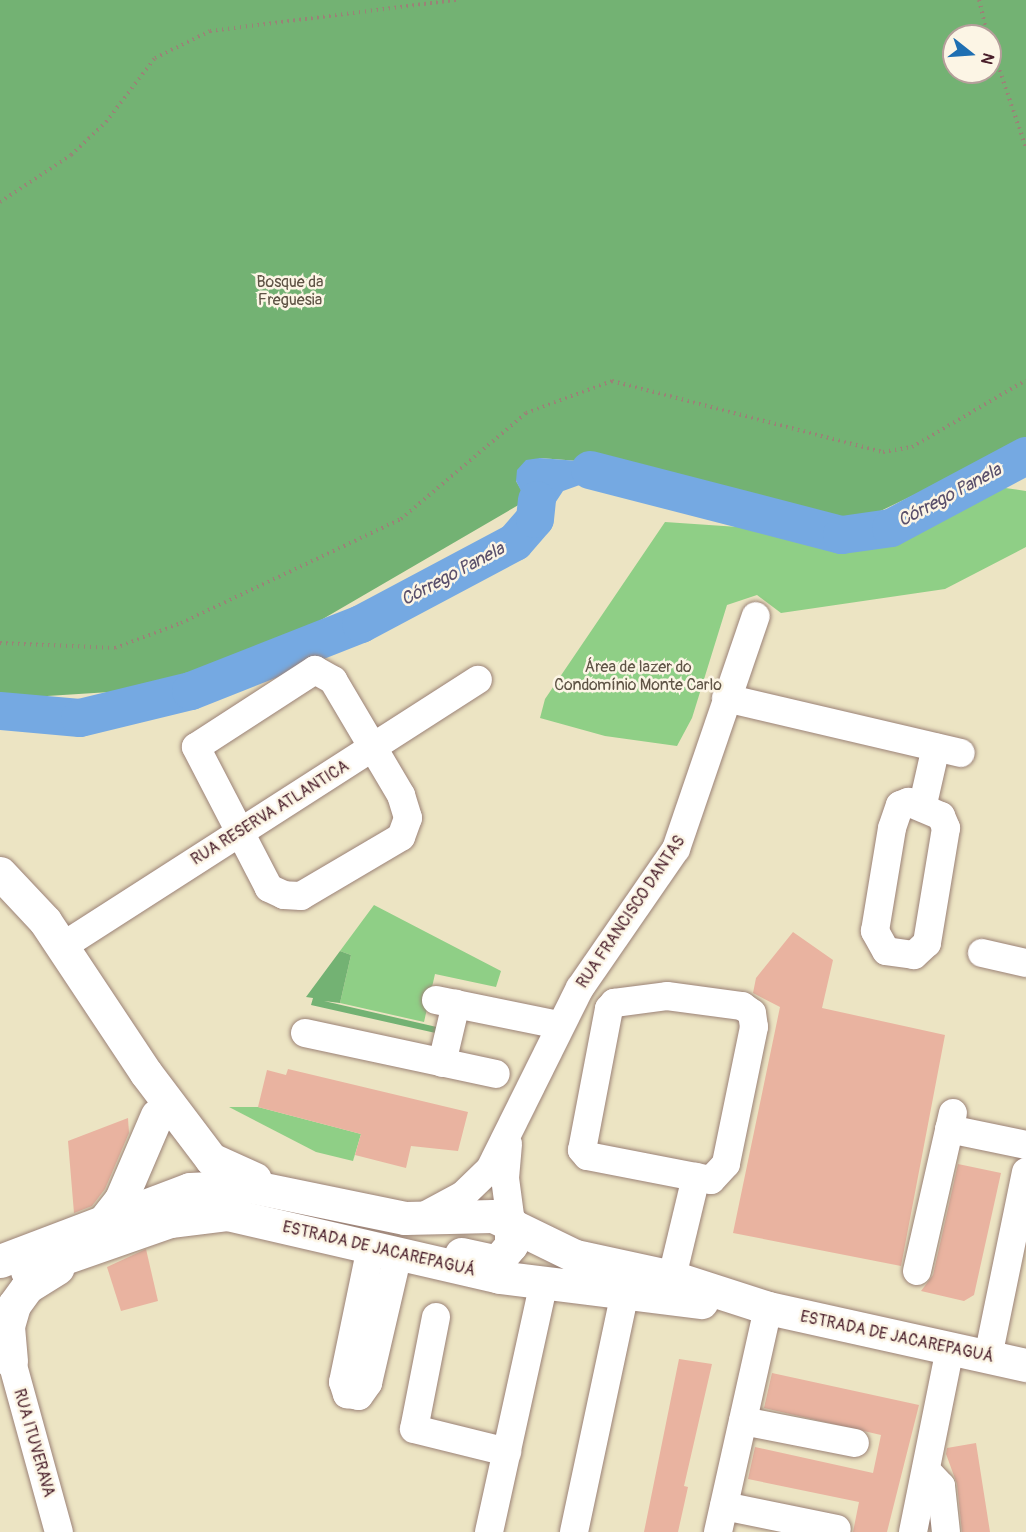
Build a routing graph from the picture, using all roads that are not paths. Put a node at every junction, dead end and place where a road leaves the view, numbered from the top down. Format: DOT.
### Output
graph roads {
  1 [pos="756,616"];
  2 [pos="478,680"];
  3 [pos="726,698"];
  4 [pos="374,748"];
  5 [pos="923,804"];
  6 [pos="238,832"];
  7 [pos="0,873"];
  8 [pos="63,946"];
  9 [pos="982,953"];
  10 [pos="1026,963"];
  11 [pos="559,1025"];
  12 [pos="305,1033"];
  13 [pos="442,1063"];
  14 [pos="146,1073"];
  15 [pos="496,1074"];
  16 [pos="157,1115"];
  17 [pos="510,1133"];
  18 [pos="1026,1145"];
  19 [pos="1026,1172"];
  20 [pos="688,1176"];
  21 [pos="200,1186"];
  22 [pos="278,1191"];
  23 [pos="243,1216"];
  24 [pos="418,1219"];
  25 [pos="104,1221"];
  26 [pos="511,1223"];
  27 [pos="385,1250"];
  28 [pos="86,1255"];
  29 [pos="4,1266"];
  30 [pos="917,1271"];
  31 [pos="665,1275"];
  32 [pos="544,1282"];
  33 [pos="626,1293"];
  34 [pos="768,1308"];
  35 [pos="435,1317"];
  36 [pos="0,1319"];
  37 [pos="950,1349"];
  38 [pos="6,1355"];
  39 [pos="988,1357"];
  40 [pos="1026,1365"];
  41 [pos="743,1420"];
  42 [pos="855,1443"];
  43 [pos="507,1452"];
  44 [pos="926,1470"];
  45 [pos="721,1519"];
  46 [pos="837,1529"];
  47 [pos="59,1532"];
  48 [pos="489,1532"];
  49 [pos="574,1532"];
  50 [pos="913,1532"];
  51 [pos="946,1532"];
  1 -- 3 [label="street, RUA FRANCISCO DANTAS"];
  2 -- 4 [label="street, RUA RESERVA ATLANTICA"];
  3 -- 5 [label="street"];
  3 -- 11 [label="street, RUA FRANCISCO DANTAS"];
  4 -- 6 [label="street, RUA RESERVA ATLANTICA"];
  4 -- 6 [label="street"];
  4 -- 6 [label="street"];
  5 -- 5 [label="street"];
  6 -- 8 [label="street, RUA RESERVA ATLANTICA"];
  7 -- 8 [label="main road"];
  8 -- 14 [label="main road"];
  9 -- 10 [label="street"];
  11 -- 13 [label="street"];
  11 -- 17 [label="street, RUA FRANCISCO DANTAS"];
  12 -- 13 [label="street"];
  13 -- 15 [label="street"];
  14 -- 16 [label="main road"];
  14 -- 22 [label="main road"];
  16 -- 21 [label="main road"];
  16 -- 25 [label="main road"];
  17 -- 24 [label="street, RUA FRANCISCO DANTAS"];
  17 -- 26 [label="street, RUA FRANCISCO DANTAS"];
  18 -- 30 [label="street"];
  19 -- 39 [label="street"];
  20 -- 20 [label="street"];
  20 -- 31 [label="street"];
  21 -- 22 [label="main road, ESTRADA DE JACAREPAGUÁ"];
  21 -- 23 [label="main road"];
  21 -- 25 [label="main road, ESTRADA DE JACAREPAGUÁ"];
  22 -- 24 [label="main road, ESTRADA DE JACAREPAGUÁ"];
  23 -- 27 [label="main road, ESTRADA DE JACAREPAGUÁ"];
  23 -- 28 [label="main road, ESTRADA DE JACAREPAGUÁ"];
  24 -- 26 [label="main road, ESTRADA DE JACAREPAGUÁ"];
  25 -- 29 [label="main road, ESTRADA DE JACAREPAGUÁ"];
  26 -- 27 [label="main road"];
  26 -- 31 [label="main road, ESTRADA DE JACAREPAGUÁ"];
  27 -- 32 [label="main road, ESTRADA DE JACAREPAGUÁ"];
  28 -- 29 [label="main road, ESTRADA DE JACAREPAGUÁ"];
  28 -- 38 [label="main road"];
  31 -- 34 [label="main road, ESTRADA DE JACAREPAGUÁ"];
  32 -- 33 [label="main road, ESTRADA DE JACAREPAGUÁ"];
  32 -- 43 [label="street"];
  33 -- 34 [label="main road, ESTRADA DE JACAREPAGUÁ"];
  33 -- 49 [label="street"];
  34 -- 37 [label="main road, ESTRADA DE JACAREPAGUÁ"];
  34 -- 41 [label="street"];
  35 -- 43 [label="street"];
  36 -- 38 [label="street, RUA ITUVERAVA"];
  37 -- 39 [label="main road, ESTRADA DE JACAREPAGUÁ"];
  37 -- 44 [label="street"];
  38 -- 47 [label="street, RUA ITUVERAVA"];
  39 -- 40 [label="main road, ESTRADA DE JACAREPAGUÁ"];
  41 -- 42 [label="street"];
  41 -- 45 [label="street"];
  43 -- 48 [label="street"];
  44 -- 50 [label="street"];
  44 -- 51 [label="street"];
  45 -- 46 [label="street"];
}
